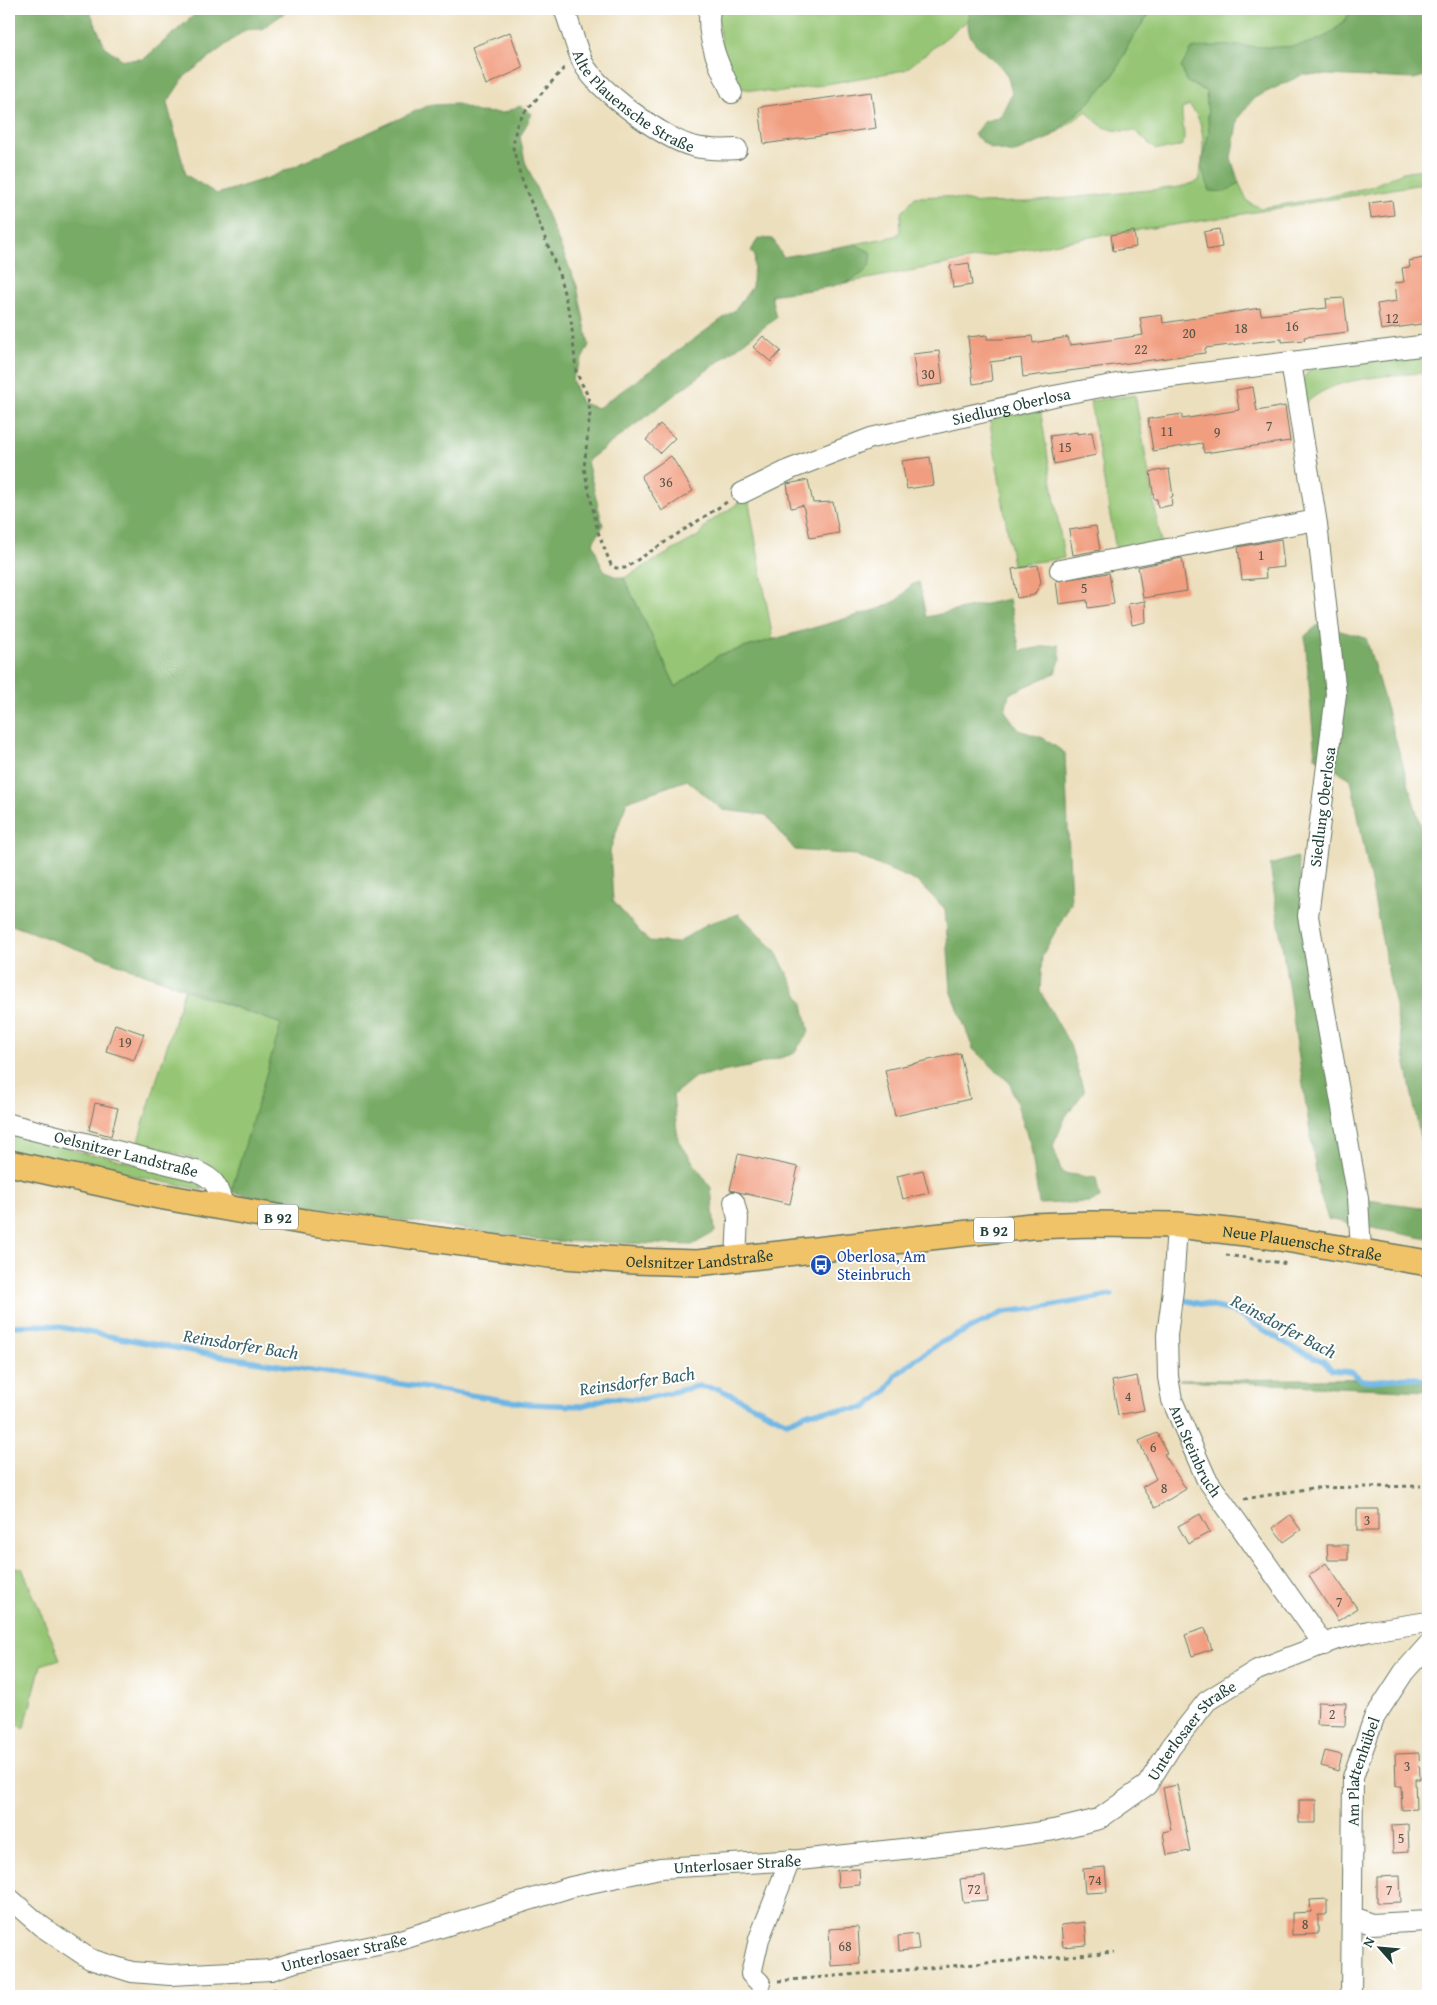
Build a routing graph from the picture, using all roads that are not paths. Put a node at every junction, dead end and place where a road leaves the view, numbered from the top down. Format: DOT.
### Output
graph roads {
  1 [pos="564,9"];
  2 [pos="710,9"];
  3 [pos="732,93"];
  4 [pos="737,149"];
  5 [pos="1428,345"];
  6 [pos="1291,362"];
  7 [pos="742,493"];
  8 [pos="1316,520"];
  9 [pos="1060,570"];
  10 [pos="9,1124"];
  11 [pos="9,1163"];
  12 [pos="734,1202"];
  13 [pos="224,1207"];
  14 [pos="1177,1225"];
  15 [pos="1362,1251"];
  16 [pos="736,1259"];
  17 [pos="1428,1263"];
  18 [pos="1428,1622"];
  19 [pos="1428,1644"];
  20 [pos="1324,1645"];
  21 [pos="790,1860"];
  22 [pos="9,1898"];
  23 [pos="1352,1917"];
  24 [pos="1428,1921"];
  25 [pos="760,1983"];
  26 [pos="1352,1996"];
  1 -- 4 [label="street, Alte Plauensche Straße"];
  2 -- 3 [label="street"];
  5 -- 6 [label="street, Siedlung Oberlosa"];
  6 -- 7 [label="street, Siedlung Oberlosa"];
  6 -- 8 [label="street, Siedlung Oberlosa"];
  8 -- 9 [label="street"];
  8 -- 15 [label="street, Siedlung Oberlosa"];
  10 -- 13 [label="street, Oelsnitzer Landstraße"];
  11 -- 13 [label="main road, Oelsnitzer Landstraße / B 92"];
  12 -- 16 [label="street"];
  13 -- 16 [label="main road, Oelsnitzer Landstraße / B 92"];
  14 -- 15 [label="main road, Neue Plauensche Straße / B 92"];
  14 -- 16 [label="main road, Oelsnitzer Landstraße / B 92"];
  14 -- 20 [label="street, Am Steinbruch"];
  15 -- 17 [label="main road, Neue Plauensche Straße / B 92"];
  18 -- 20 [label="street, Unterlosaer Straße"];
  19 -- 23 [label="street, Am Plattenhübel"];
  20 -- 21 [label="street, Unterlosaer Straße"];
  21 -- 22 [label="street, Unterlosaer Straße"];
  21 -- 25 [label="street"];
  23 -- 24 [label="street"];
  23 -- 26 [label="street, Am Plattenhübel"];
}
